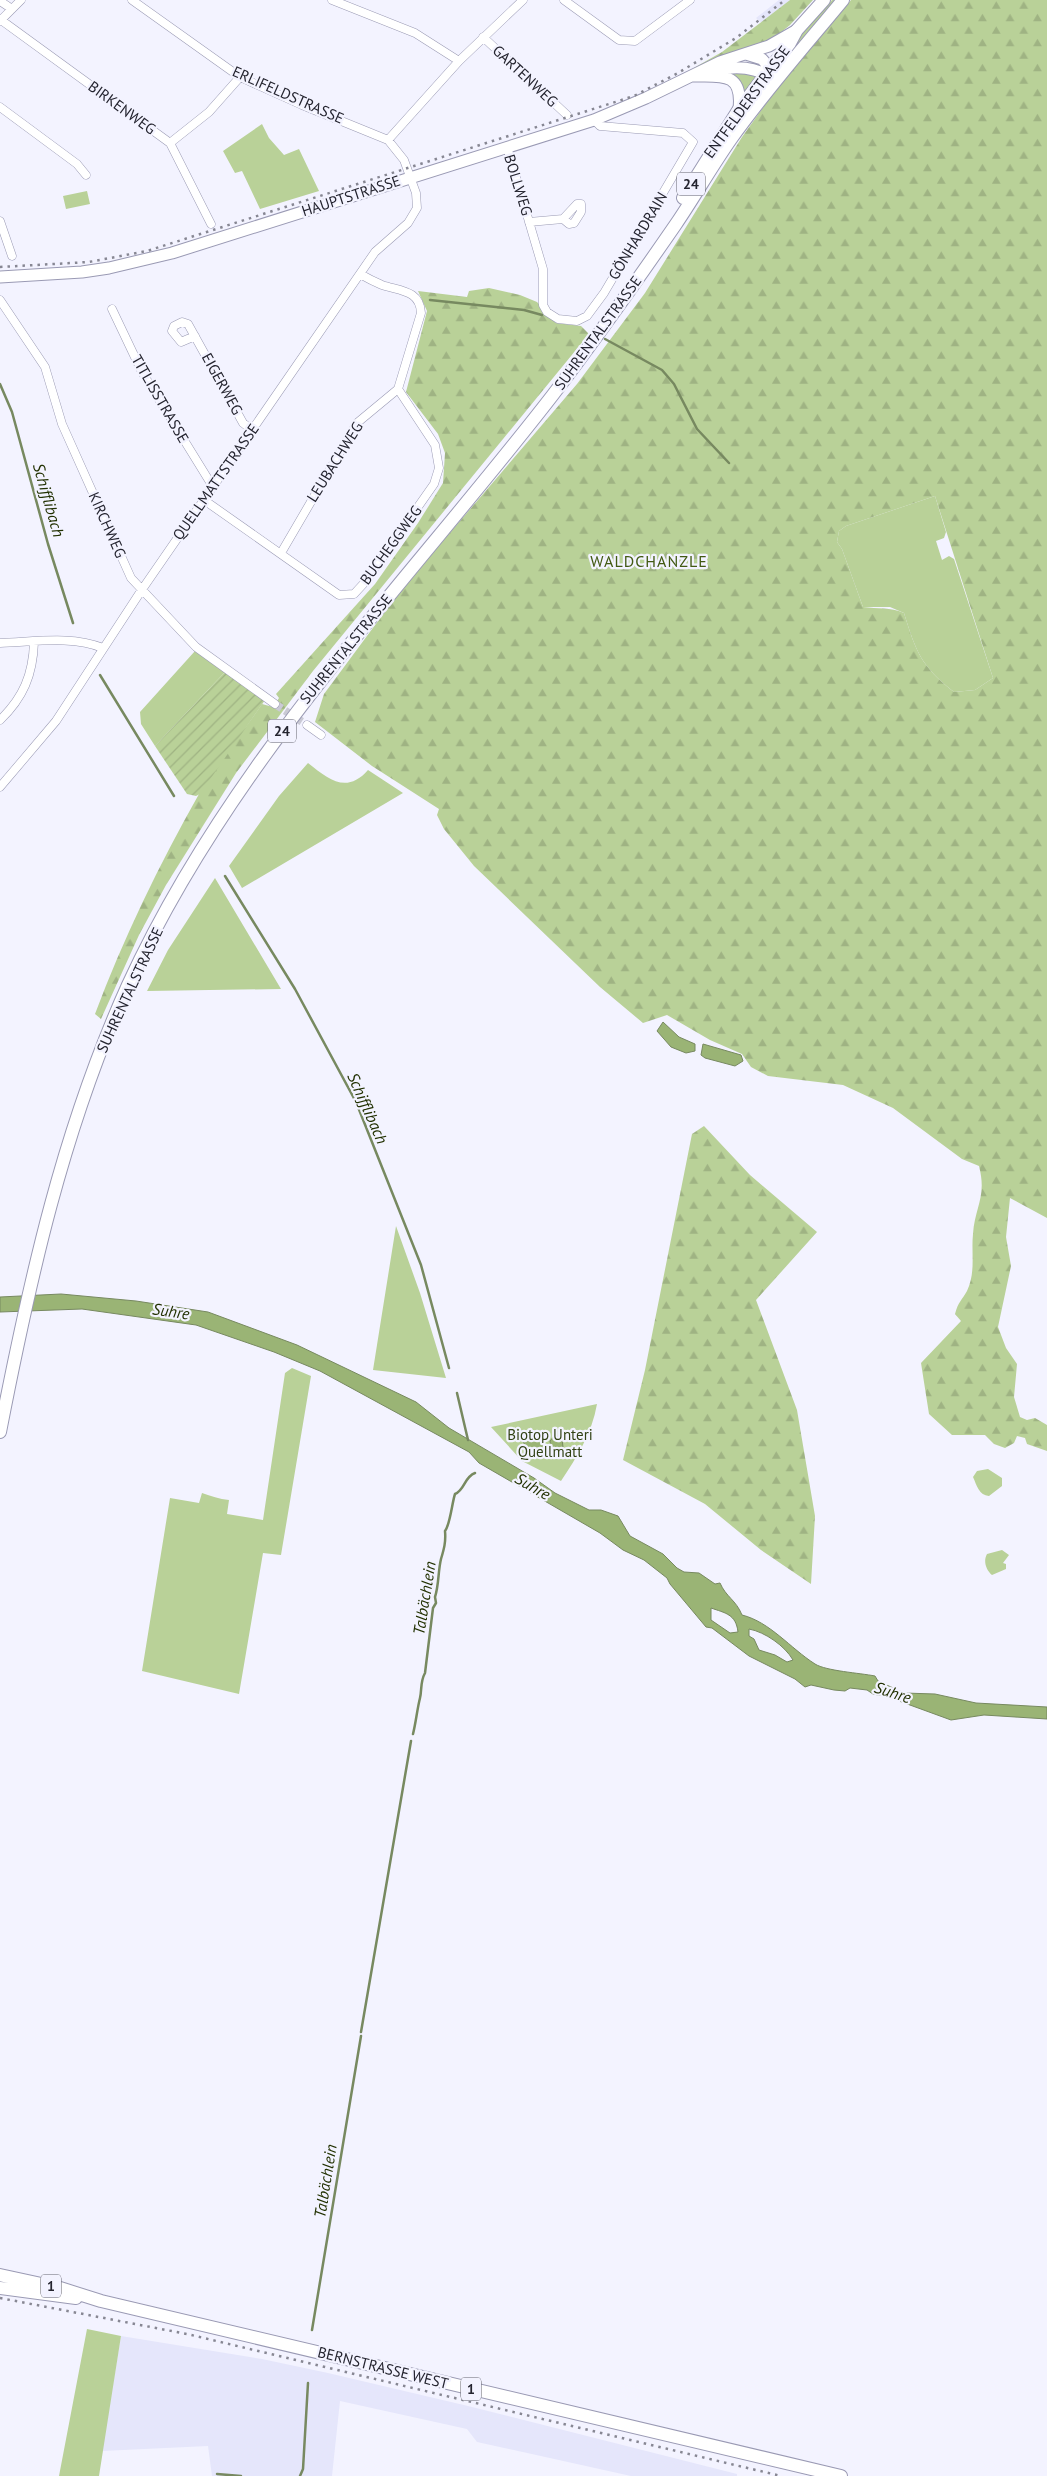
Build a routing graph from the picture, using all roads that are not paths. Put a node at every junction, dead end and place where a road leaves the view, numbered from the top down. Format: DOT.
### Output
graph roads {
  1 [pos="21,0"];
  2 [pos="132,0"];
  3 [pos="332,0"];
  4 [pos="524,0"];
  5 [pos="564,0"];
  6 [pos="690,0"];
  7 [pos="824,0"];
  8 [pos="842,0"];
  9 [pos="0,1"];
  10 [pos="12,9"];
  11 [pos="0,21"];
  12 [pos="797,30"];
  13 [pos="483,37"];
  14 [pos="746,54"];
  15 [pos="459,61"];
  16 [pos="771,73"];
  17 [pos="692,76"];
  18 [pos="240,77"];
  19 [pos="0,107"];
  20 [pos="739,109"];
  21 [pos="567,115"];
  22 [pos="594,120"];
  23 [pos="388,140"];
  24 [pos="170,143"];
  25 [pos="507,147"];
  26 [pos="86,175"];
  27 [pos="410,177"];
  28 [pos="563,219"];
  29 [pos="0,221"];
  30 [pos="529,222"];
  31 [pos="211,224"];
  32 [pos="12,256"];
  33 [pos="649,262"];
  34 [pos="360,274"];
  35 [pos="0,277"];
  36 [pos="0,300"];
  37 [pos="112,309"];
  38 [pos="558,319"];
  39 [pos="194,336"];
  40 [pos="398,390"];
  41 [pos="252,430"];
  42 [pos="213,487"];
  43 [pos="204,500"];
  44 [pos="281,553"];
  45 [pos="141,591"];
  46 [pos="34,642"];
  47 [pos="0,643"];
  48 [pos="103,648"];
  49 [pos="275,704"];
  50 [pos="0,720"];
  51 [pos="307,724"];
  52 [pos="321,735"];
  53 [pos="0,787"];
  54 [pos="0,1432"];
  55 [pos="0,2274"];
  56 [pos="0,2288"];
  57 [pos="101,2301"];
  58 [pos="841,2476"];
  1 -- 10 [label="street"];
  2 -- 18 [label="street, ERLIFELDSTRASSE"];
  3 -- 15 [label="street"];
  4 -- 13 [label="street"];
  5 -- 6 [label="street"];
  7 -- 12 [label="main road, ENTFELDERSTRASSE / 24"];
  8 -- 16 [label="main road, ENTFELDERSTRASSE / 24"];
  9 -- 10 [label="street"];
  10 -- 11 [label="street"];
  11 -- 24 [label="street, BIRKENWEG"];
  12 -- 14 [label="main road"];
  12 -- 16 [label="main road, ENTFELDERSTRASSE / 24"];
  13 -- 15 [label="street"];
  13 -- 21 [label="street, GARTENWEG"];
  14 -- 16 [label="main road"];
  14 -- 17 [label="main road"];
  15 -- 23 [label="street"];
  16 -- 17 [label="main road"];
  16 -- 20 [label="main road, ENTFELDERSTRASSE / 24"];
  16 -- 33 [label="main road, SUHRENTALSTRASSE / 24"];
  17 -- 20 [label="main road"];
  17 -- 22 [label="main road, HAUPTSTRASSE"];
  18 -- 23 [label="street, ERLIFELDSTRASSE"];
  18 -- 24 [label="street"];
  19 -- 26 [label="street"];
  20 -- 33 [label="main road, ENTFELDERSTRASSE / 24"];
  22 -- 25 [label="main road, HAUPTSTRASSE"];
  22 -- 38 [label="street, GÖNHARDRAIN"];
  23 -- 27 [label="street, ERLIFELDSTRASSE"];
  24 -- 31 [label="street, BIRKENWEG"];
  25 -- 27 [label="main road, HAUPTSTRASSE"];
  25 -- 30 [label="street, BOLLWEG"];
  27 -- 34 [label="street, QUELLMATTSTRASSE"];
  27 -- 35 [label="main road, HAUPTSTRASSE"];
  28 -- 30 [label="street, BOLLWEG"];
  29 -- 32 [label="street"];
  30 -- 38 [label="street, BOLLWEG"];
  33 -- 54 [label="main road, SUHRENTALSTRASSE / 24"];
  34 -- 40 [label="street"];
  34 -- 41 [label="street, QUELLMATTSTRASSE"];
  36 -- 45 [label="street, KIRCHWEG"];
  37 -- 42 [label="street, TITLISSTRASSE"];
  39 -- 41 [label="street, EIGERWEG"];
  40 -- 44 [label="street, LEUBACHWEG"];
  40 -- 44 [label="street, BUCHEGGWEG"];
  41 -- 42 [label="street, QUELLMATTSTRASSE"];
  42 -- 43 [label="street, QUELLMATTSTRASSE"];
  43 -- 44 [label="street, BUCHEGGWEG"];
  43 -- 45 [label="street, QUELLMATTSTRASSE"];
  45 -- 48 [label="street, QUELLMATTSTRASSE"];
  45 -- 49 [label="street, KIRCHWEG"];
  46 -- 47 [label="street"];
  46 -- 48 [label="street"];
  46 -- 50 [label="street"];
  48 -- 53 [label="street, QUELLMATTSTRASSE"];
  51 -- 52 [label="street"];
  55 -- 57 [label="main road, BERNSTRASSE WEST / 1"];
  56 -- 57 [label="main road, BERNSTRASSE WEST / 1"];
  57 -- 58 [label="main road, BERNSTRASSE WEST / 1"];
}
